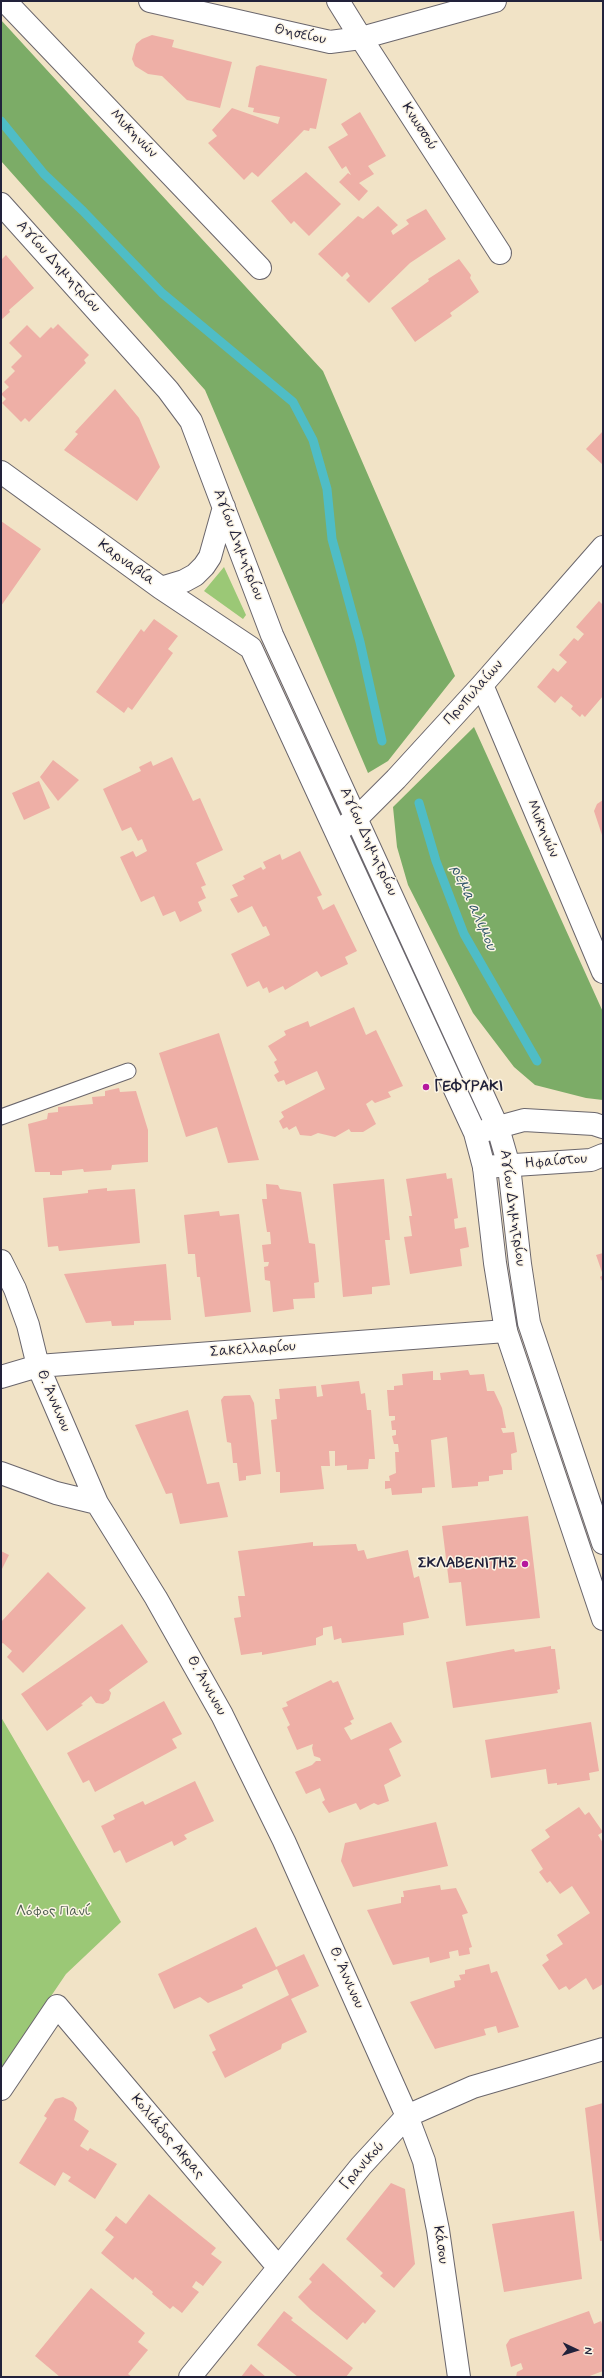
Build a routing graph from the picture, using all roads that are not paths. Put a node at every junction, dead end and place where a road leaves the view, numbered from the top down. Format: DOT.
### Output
graph roads {
  1 [pos="5,1"];
  2 [pos="150,1"];
  3 [pos="338,1"];
  4 [pos="495,1"];
  5 [pos="361,38"];
  6 [pos="1,204"];
  7 [pos="500,253"];
  8 [pos="260,268"];
  9 [pos="1,472"];
  10 [pos="224,507"];
  11 [pos="603,547"];
  12 [pos="161,588"];
  13 [pos="482,686"];
  14 [pos="357,818"];
  15 [pos="337,831"];
  16 [pos="603,972"];
  17 [pos="128,1071"];
  18 [pos="1,1117"];
  19 [pos="603,1127"];
  20 [pos="498,1128"];
  21 [pos="475,1133"];
  22 [pos="603,1155"];
  23 [pos="509,1166"];
  24 [pos="484,1167"];
  25 [pos="1,1261"];
  26 [pos="506,1331"];
  27 [pos="38,1366"];
  28 [pos="1,1378"];
  29 [pos="1,1473"];
  30 [pos="96,1503"];
  31 [pos="603,1543"];
  32 [pos="603,1619"];
  33 [pos="603,2049"];
  34 [pos="1,2089"];
  35 [pos="407,2116"];
  36 [pos="278,2266"];
  37 [pos="190,2377"];
  38 [pos="459,2377"];
  1 -- 8 [label="street, Μυκηνών"];
  2 -- 5 [label="street, Θησείου"];
  3 -- 5 [label="street, Κνωσσού"];
  4 -- 5 [label="street, Θησείου"];
  5 -- 7 [label="street, Κνωσσού"];
  6 -- 10 [label="street, Αγίου Δημητρίου"];
  9 -- 12 [label="street, Καρναβία"];
  10 -- 12 [label="street, Καρναβία"];
  10 -- 14 [label="street, Αγίου Δημητρίου"];
  11 -- 13 [label="street, Προπυλαίων"];
  12 -- 15 [label="street, Αγίου Δημητρίου"];
  13 -- 14 [label="street, Προπυλαίων"];
  13 -- 16 [label="street, Μυκηνών"];
  14 -- 15 [label="street, Προπυλαίων"];
  14 -- 20 [label="street, Αγίου Δημητρίου"];
  15 -- 21 [label="street, Αγίου Δημητρίου"];
  17 -- 18 [label="lane"];
  19 -- 20 [label="street"];
  20 -- 21 [label="street"];
  20 -- 23 [label="street, Αγίου Δημητρίου"];
  21 -- 24 [label="street, Αγίου Δημητρίου"];
  22 -- 23 [label="street, Ηφαίστου"];
  23 -- 24 [label="street, Ηφαίστου"];
  23 -- 31 [label="street, Αγίου Δημητρίου"];
  24 -- 26 [label="street, Αγίου Δημητρίου"];
  25 -- 27 [label="street, Θ. Άννινου"];
  26 -- 27 [label="street, Σακελλαρίου"];
  26 -- 32 [label="street, Αγίου Δημητρίου"];
  27 -- 28 [label="street, Σακελλαρίου"];
  27 -- 30 [label="street, Θ. Άννινου"];
  29 -- 30 [label="street"];
  30 -- 35 [label="street, Θ. Άννινου"];
  33 -- 35 [label="street, Γρανικού"];
  34 -- 36 [label="street, Κολιάδος Ακρας"];
  35 -- 36 [label="street, Γρανικού"];
  35 -- 38 [label="street, Κάσου"];
  36 -- 37 [label="street, Γρανικού"];
}
